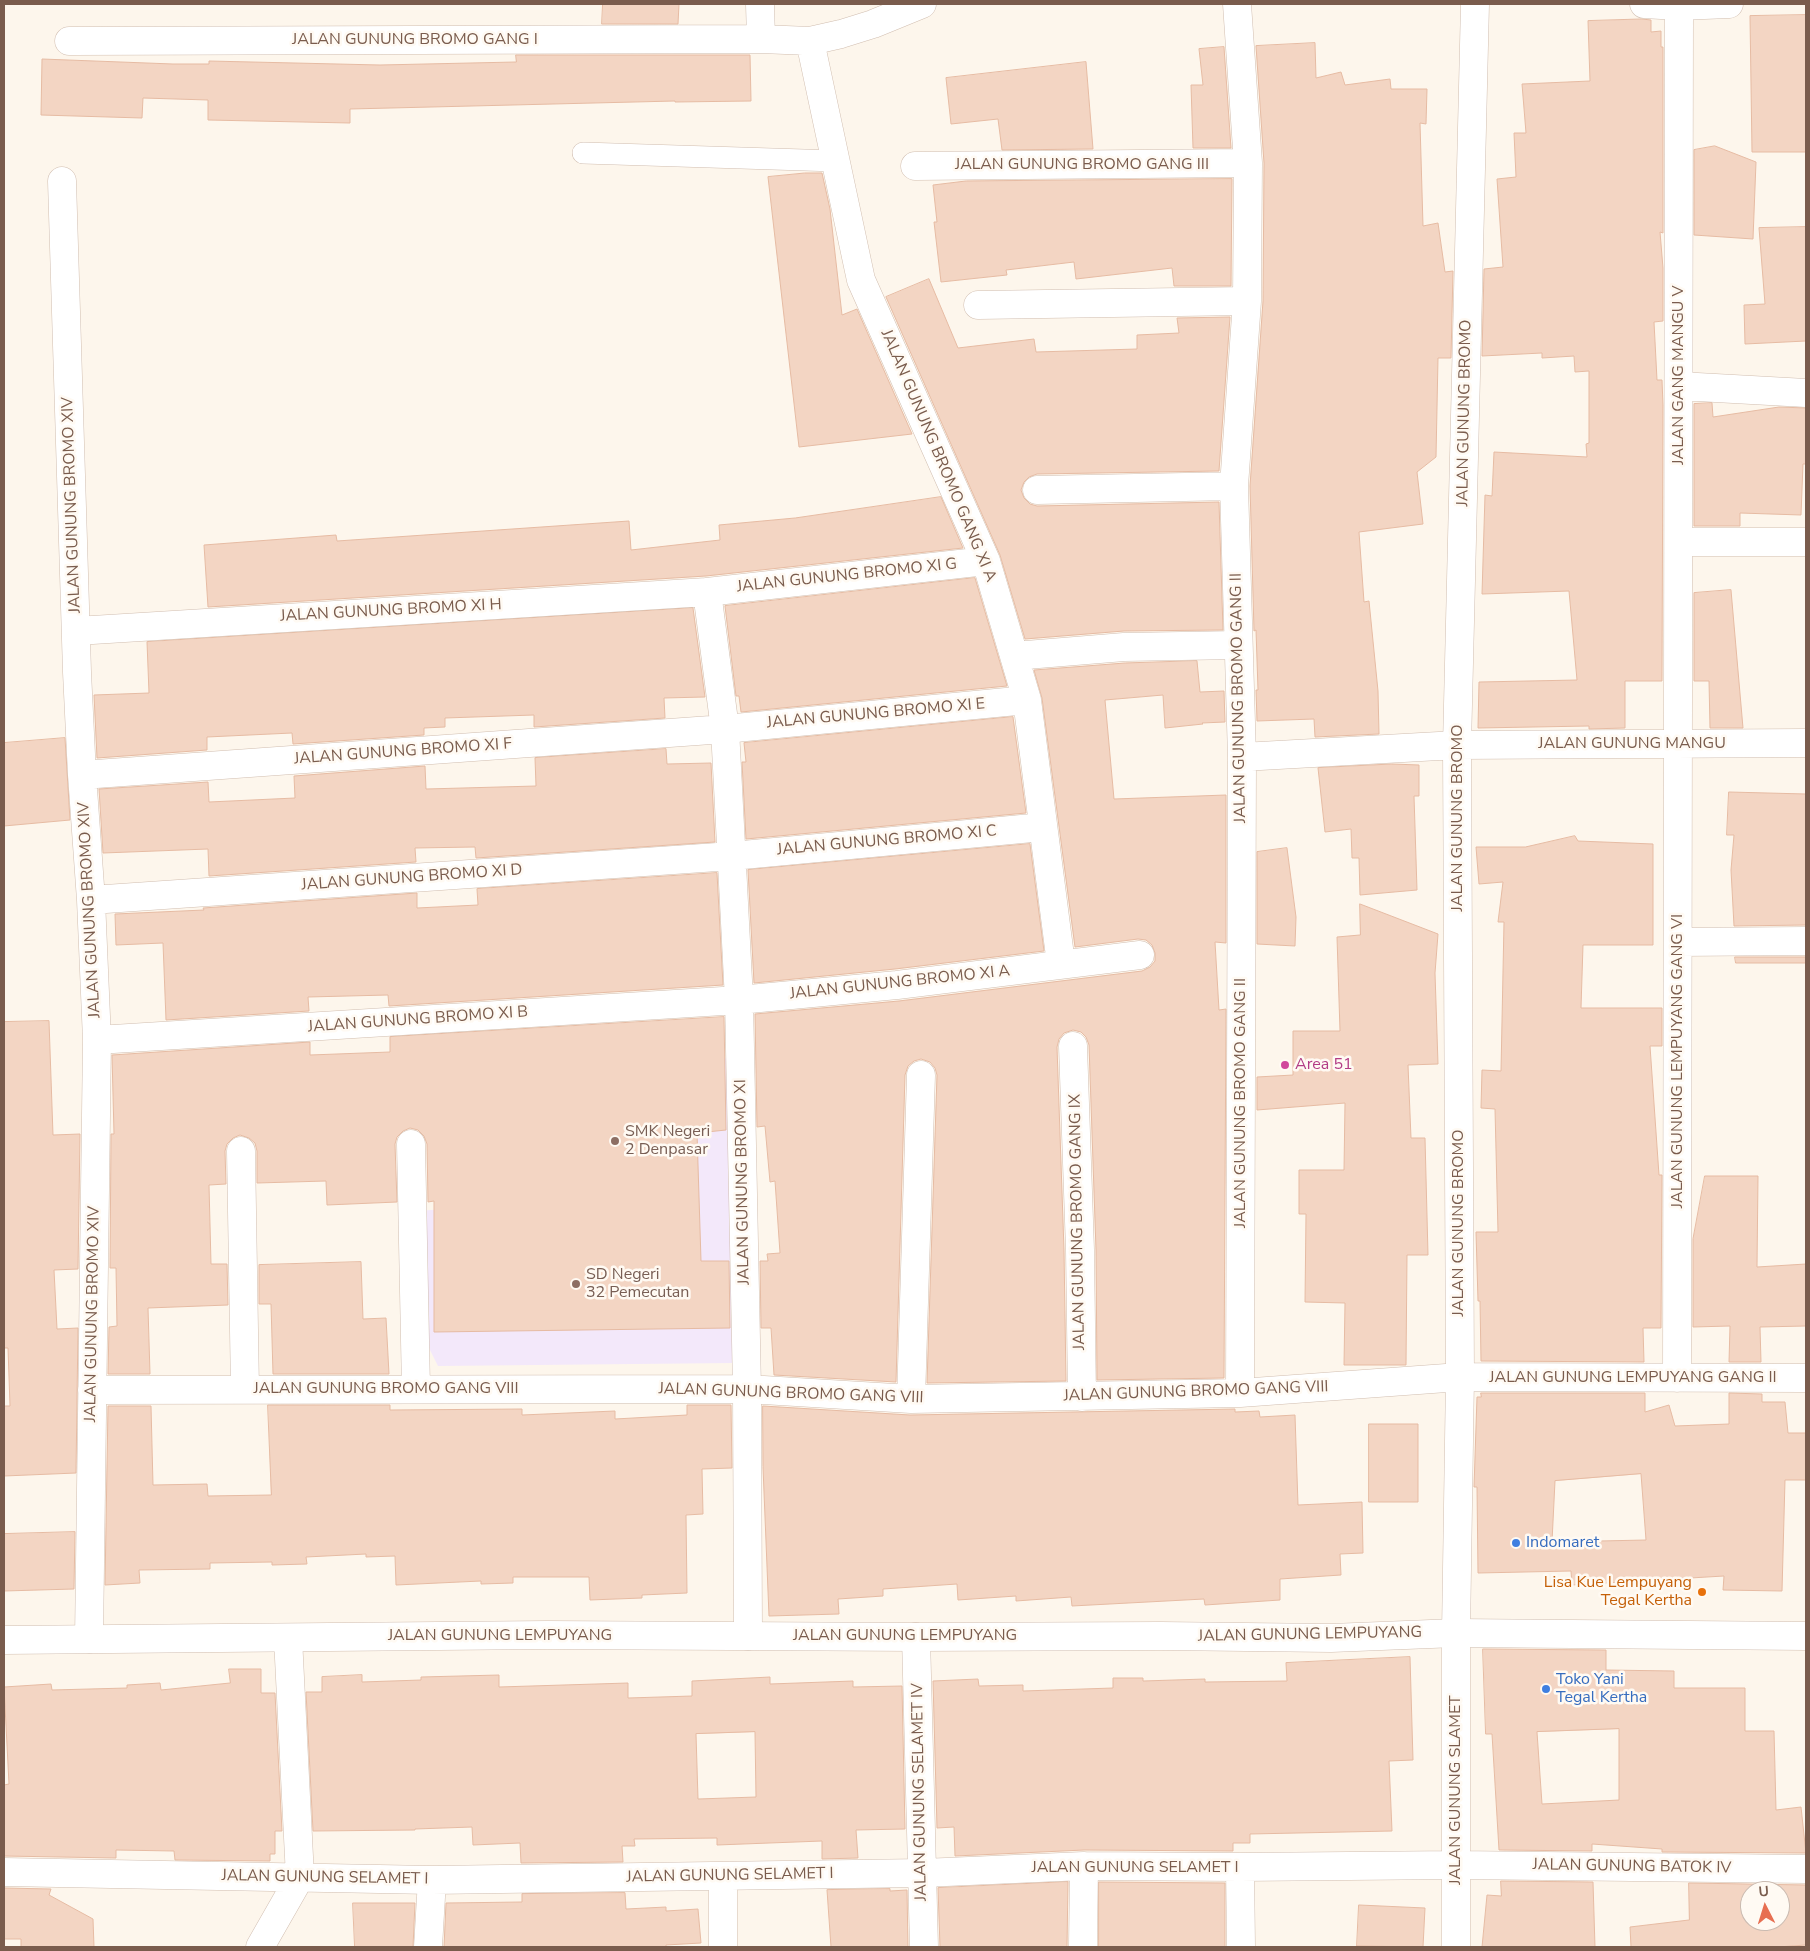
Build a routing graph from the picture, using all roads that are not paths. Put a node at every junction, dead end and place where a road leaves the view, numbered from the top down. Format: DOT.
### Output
graph roads {
  1 [pos="760,4"];
  2 [pos="922,4"];
  3 [pos="1237,4"];
  4 [pos="1475,4"];
  5 [pos="1644,4"];
  6 [pos="1728,4"];
  7 [pos="1680,6"];
  8 [pos="761,39"];
  9 [pos="68,41"];
  10 [pos="810,41"];
  11 [pos="583,153"];
  12 [pos="836,161"];
  13 [pos="1248,163"];
  14 [pos="915,166"];
  15 [pos="62,181"];
  16 [pos="1247,301"];
  17 [pos="978,305"];
  18 [pos="1679,386"];
  19 [pos="1806,393"];
  20 [pos="1234,486"];
  21 [pos="1037,490"];
  22 [pos="1679,542"];
  23 [pos="1806,542"];
  24 [pos="986,561"];
  25 [pos="707,592"];
  26 [pos="76,631"];
  27 [pos="1238,645"];
  28 [pos="1014,656"];
  29 [pos="1027,700"];
  30 [pos="725,728"];
  31 [pos="1806,743"];
  32 [pos="1679,744"];
  33 [pos="1457,745"];
  34 [pos="1242,757"];
  35 [pos="82,774"];
  36 [pos="1043,827"];
  37 [pos="732,856"];
  38 [pos="92,900"];
  39 [pos="1806,941"];
  40 [pos="1678,942"];
  41 [pos="1140,955"];
  42 [pos="1061,964"];
  43 [pos="739,1000"];
  44 [pos="97,1040"];
  45 [pos="1073,1046"];
  46 [pos="920,1075"];
  47 [pos="411,1144"];
  48 [pos="241,1151"];
  49 [pos="1460,1377"];
  50 [pos="1677,1378"];
  51 [pos="1806,1378"];
  52 [pos="416,1389"];
  53 [pos="746,1389"];
  54 [pos="92,1390"];
  55 [pos="245,1390"];
  56 [pos="1240,1393"];
  57 [pos="1082,1397"];
  58 [pos="911,1399"];
  59 [pos="1456,1633"];
  60 [pos="748,1636"];
  61 [pos="1806,1636"];
  62 [pos="916,1637"];
  63 [pos="288,1638"];
  64 [pos="89,1639"];
  65 [pos="4,1640"];
  66 [pos="1457,1865"];
  67 [pos="1084,1866"];
  68 [pos="1240,1867"];
  69 [pos="1806,1869"];
  70 [pos="4,1872"];
  71 [pos="923,1873"];
  72 [pos="723,1876"];
  73 [pos="300,1877"];
  74 [pos="432,1880"];
  75 [pos="260,1947"];
  76 [pos="428,1947"];
  77 [pos="723,1947"];
  78 [pos="924,1947"];
  79 [pos="1083,1947"];
  80 [pos="1241,1947"];
  81 [pos="1456,1947"];
  1 -- 8 [label="street"];
  2 -- 10 [label="street, JALAN GUNUNG BROMO GANG I"];
  3 -- 13 [label="street, JALAN GUNUNG BROMO GANG II"];
  4 -- 33 [label="street, JALAN GUNUNG BROMO"];
  5 -- 7 [label="street"];
  6 -- 7 [label="street"];
  7 -- 18 [label="street, JALAN GANG MANGU V"];
  8 -- 9 [label="street, JALAN GUNUNG BROMO GANG I"];
  8 -- 10 [label="street, JALAN GUNUNG BROMO GANG I"];
  10 -- 12 [label="street, JALAN GUNUNG BROMO GANG XI A"];
  11 -- 12 [label="lane"];
  12 -- 24 [label="street, JALAN GUNUNG BROMO GANG XI A"];
  13 -- 14 [label="street, JALAN GUNUNG BROMO GANG III"];
  13 -- 16 [label="street, JALAN GUNUNG BROMO GANG II"];
  15 -- 26 [label="street, JALAN GUNUNG BROMO XIV"];
  16 -- 17 [label="street"];
  16 -- 20 [label="street, JALAN GUNUNG BROMO GANG II"];
  18 -- 19 [label="street"];
  18 -- 22 [label="street, JALAN GANG MANGU V"];
  20 -- 21 [label="street"];
  20 -- 27 [label="street, JALAN GUNUNG BROMO GANG II"];
  22 -- 23 [label="street"];
  22 -- 32 [label="street, JALAN GANG MANGU V"];
  24 -- 25 [label="street, JALAN GUNUNG BROMO XI G"];
  24 -- 28 [label="street, JALAN GUNUNG BROMO GANG XI A"];
  25 -- 26 [label="street, JALAN GUNUNG BROMO XI H"];
  25 -- 30 [label="street, JALAN GUNUNG BROMO XI"];
  26 -- 35 [label="street, JALAN GUNUNG BROMO XIV"];
  27 -- 28 [label="street"];
  27 -- 34 [label="street, JALAN GUNUNG BROMO GANG II"];
  28 -- 29 [label="street, JALAN GUNUNG BROMO GANG XI A"];
  29 -- 30 [label="street, JALAN GUNUNG BROMO XI E"];
  29 -- 36 [label="street, JALAN GUNUNG BROMO GANG XI A"];
  30 -- 35 [label="street, JALAN GUNUNG BROMO XI F"];
  30 -- 37 [label="street, JALAN GUNUNG BROMO XI"];
  31 -- 32 [label="street, JALAN GUNUNG MANGU"];
  32 -- 33 [label="street, JALAN GUNUNG MANGU"];
  32 -- 40 [label="street, JALAN GUNUNG LEMPUYANG GANG VI"];
  33 -- 34 [label="street, JALAN GUNUNG MANGU"];
  33 -- 49 [label="street, JALAN GUNUNG BROMO"];
  34 -- 56 [label="street, JALAN GUNUNG BROMO GANG II"];
  35 -- 38 [label="street, JALAN GUNUNG BROMO XIV"];
  36 -- 37 [label="street, JALAN GUNUNG BROMO XI C"];
  36 -- 42 [label="street, JALAN GUNUNG BROMO GANG XI A"];
  37 -- 38 [label="street, JALAN GUNUNG BROMO XI D"];
  37 -- 43 [label="street, JALAN GUNUNG BROMO XI"];
  38 -- 44 [label="street, JALAN GUNUNG BROMO XIV"];
  39 -- 40 [label="street"];
  40 -- 50 [label="street, JALAN GUNUNG LEMPUYANG GANG VI"];
  41 -- 42 [label="street, JALAN GUNUNG BROMO XI A"];
  42 -- 43 [label="street, JALAN GUNUNG BROMO XI A"];
  43 -- 44 [label="street, JALAN GUNUNG BROMO XI B"];
  43 -- 53 [label="street, JALAN GUNUNG BROMO XI"];
  44 -- 54 [label="street, JALAN GUNUNG BROMO XIV"];
  45 -- 57 [label="street, JALAN GUNUNG BROMO GANG IX"];
  46 -- 58 [label="street"];
  47 -- 52 [label="street"];
  48 -- 55 [label="street"];
  49 -- 50 [label="street, JALAN GUNUNG LEMPUYANG GANG II"];
  49 -- 56 [label="street, JALAN GUNUNG BROMO GANG VIII"];
  49 -- 59 [label="street, JALAN GUNUNG BROMO"];
  50 -- 51 [label="street, JALAN GUNUNG LEMPUYANG GANG II"];
  52 -- 53 [label="street, JALAN GUNUNG BROMO GANG VIII"];
  52 -- 55 [label="street, JALAN GUNUNG BROMO GANG VIII"];
  53 -- 58 [label="street, JALAN GUNUNG BROMO GANG VIII"];
  53 -- 60 [label="street, JALAN GUNUNG BROMO XI"];
  54 -- 55 [label="street, JALAN GUNUNG BROMO GANG VIII"];
  54 -- 64 [label="street, JALAN GUNUNG BROMO XIV"];
  56 -- 57 [label="street, JALAN GUNUNG BROMO GANG VIII"];
  57 -- 58 [label="street, JALAN GUNUNG BROMO GANG VIII"];
  59 -- 61 [label="street, JALAN GUNUNG LEMPUYANG"];
  59 -- 62 [label="street, JALAN GUNUNG LEMPUYANG"];
  59 -- 66 [label="street, JALAN GUNUNG SLAMET"];
  60 -- 62 [label="street, JALAN GUNUNG LEMPUYANG"];
  60 -- 63 [label="street, JALAN GUNUNG LEMPUYANG"];
  62 -- 71 [label="street, JALAN GUNUNG SELAMET IV"];
  63 -- 64 [label="street, JALAN GUNUNG LEMPUYANG"];
  63 -- 73 [label="street"];
  64 -- 65 [label="street, JALAN GUNUNG LEMPUYANG"];
  66 -- 68 [label="street, JALAN GUNUNG SELAMET I"];
  66 -- 69 [label="street, JALAN GUNUNG BATOK IV"];
  66 -- 81 [label="street, JALAN GUNUNG SLAMET"];
  67 -- 68 [label="street, JALAN GUNUNG SELAMET I"];
  67 -- 71 [label="street, JALAN GUNUNG SELAMET I"];
  67 -- 79 [label="street"];
  68 -- 80 [label="street"];
  70 -- 73 [label="street, JALAN GUNUNG SELAMET I"];
  71 -- 72 [label="street, JALAN GUNUNG SELAMET I"];
  71 -- 78 [label="street, JALAN GUNUNG SELAMET IV"];
  72 -- 74 [label="street, JALAN GUNUNG SELAMET I"];
  72 -- 77 [label="street"];
  73 -- 74 [label="street, JALAN GUNUNG SELAMET I"];
  73 -- 75 [label="street"];
  74 -- 76 [label="street"];
}
